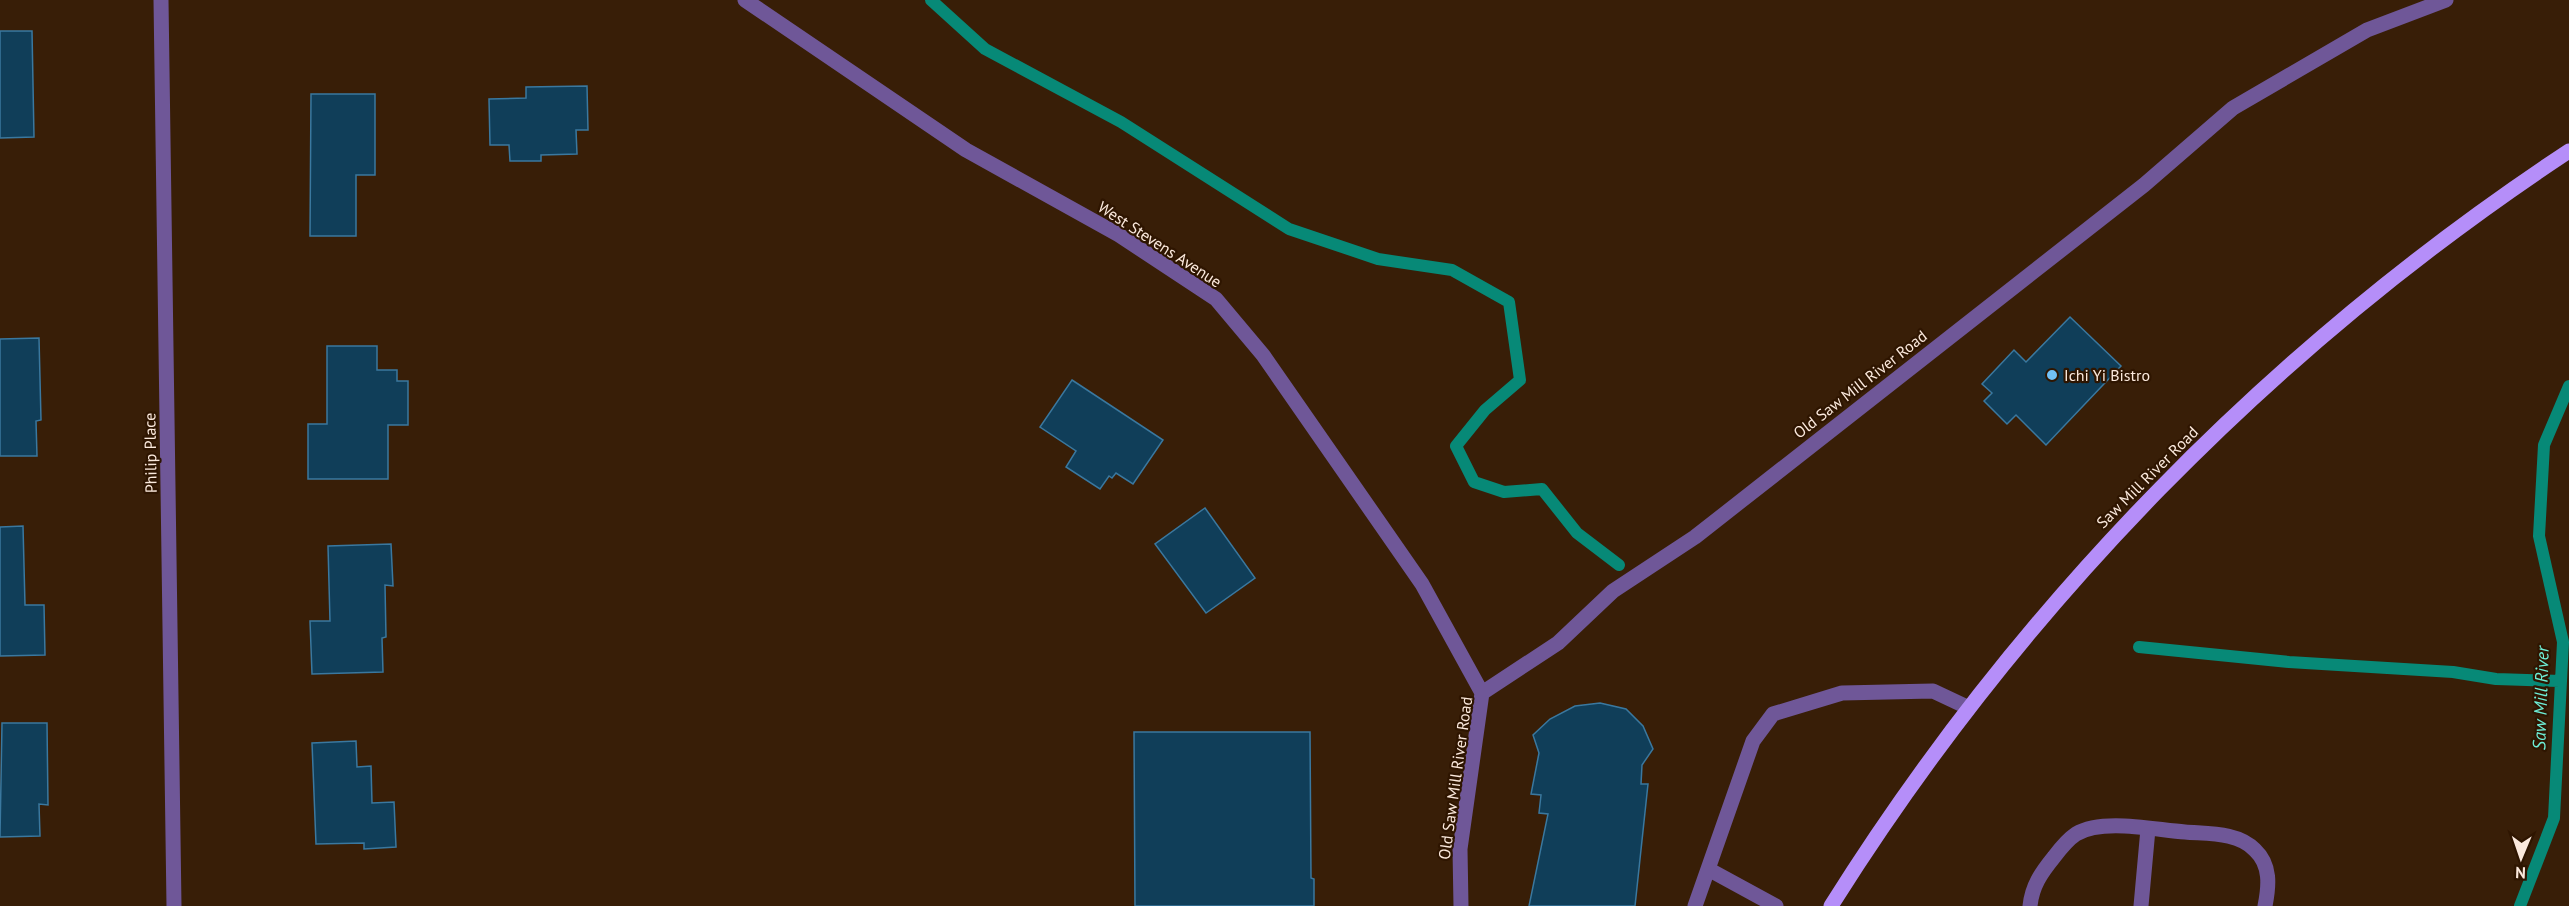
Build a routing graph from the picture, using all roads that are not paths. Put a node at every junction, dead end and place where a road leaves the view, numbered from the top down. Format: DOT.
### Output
graph roads {
  1 [pos="161,0"];
  2 [pos="745,0"];
  3 [pos="2446,0"];
  4 [pos="2569,151"];
  5 [pos="1482,693"];
  6 [pos="1967,707"];
  7 [pos="2148,829"];
  8 [pos="1708,869"];
  9 [pos="174,906"];
  10 [pos="1461,906"];
  11 [pos="1695,906"];
  12 [pos="1776,906"];
  13 [pos="1831,906"];
  14 [pos="2030,906"];
  15 [pos="2141,906"];
  16 [pos="2265,906"];
  1 -- 9 [label="street, Philip Place"];
  2 -- 5 [label="street, West Stevens Avenue"];
  3 -- 5 [label="street, Old Saw Mill River Road"];
  4 -- 6 [label="main road, Saw Mill River Road"];
  5 -- 10 [label="street, Old Saw Mill River Road"];
  6 -- 8 [label="street"];
  6 -- 13 [label="main road, Saw Mill River Road"];
  7 -- 14 [label="street"];
  7 -- 15 [label="street"];
  7 -- 16 [label="street"];
  8 -- 11 [label="street"];
  8 -- 12 [label="street"];
}
